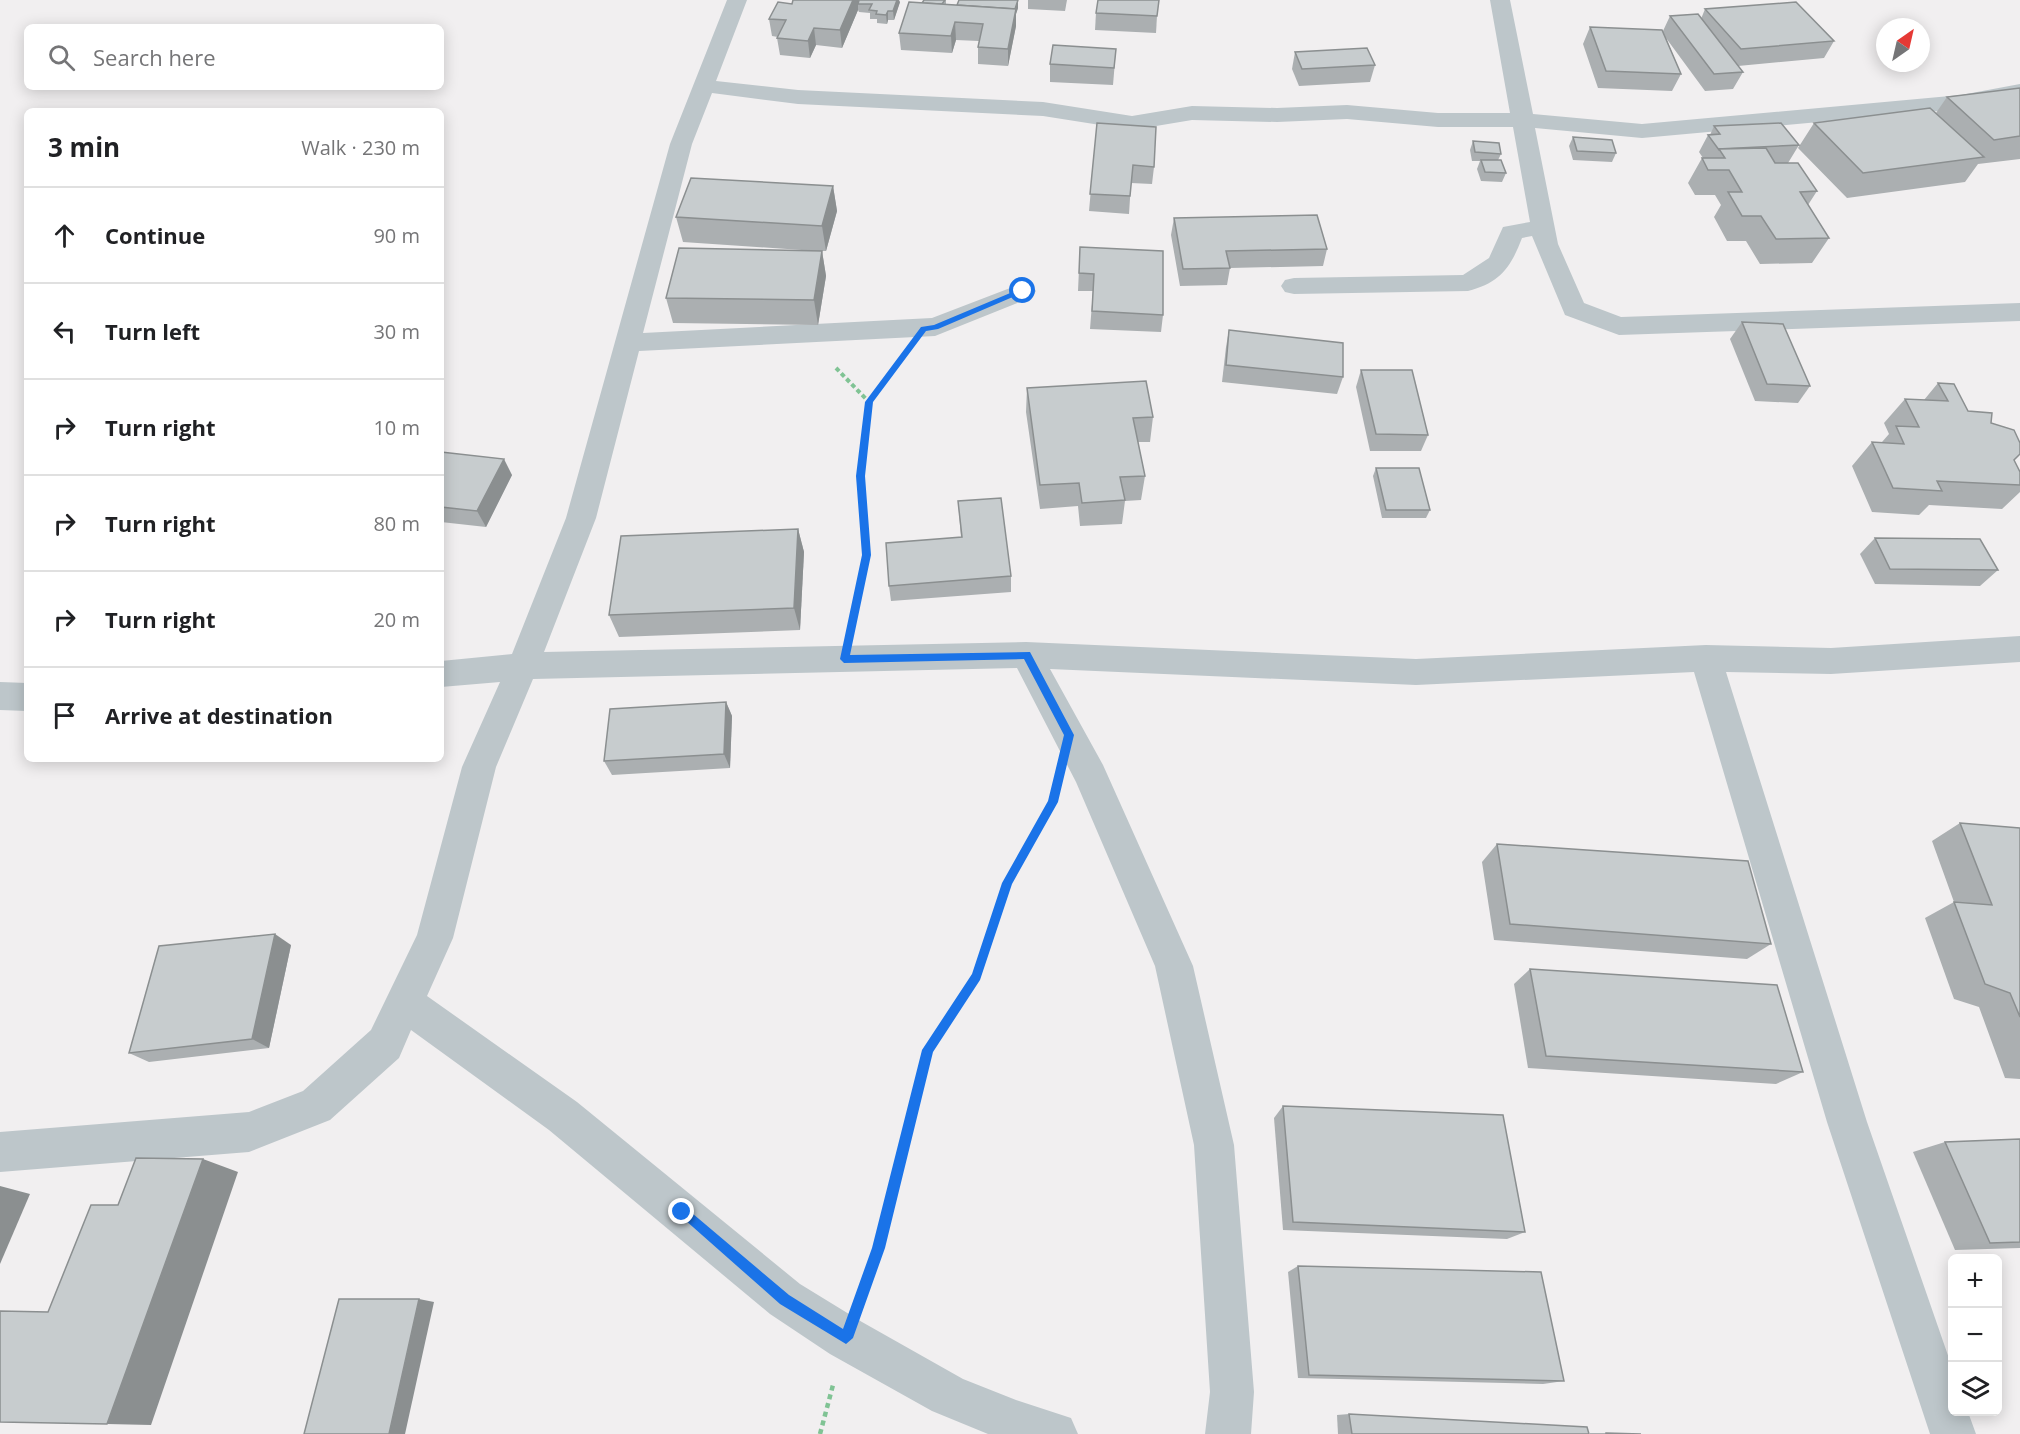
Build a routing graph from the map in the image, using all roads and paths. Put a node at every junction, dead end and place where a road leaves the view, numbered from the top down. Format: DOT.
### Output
graph roads {
  1 [pos="737,0"];
  2 [pos="1500,0"];
  3 [pos="704,86"];
  4 [pos="2020,91"];
  5 [pos="1521,120"];
  6 [pos="1543,227"];
  7 [pos="1294,286"];
  8 [pos="1023,291"];
  9 [pos="2020,312"];
  10 [pos="924,328"];
  11 [pos="629,343"];
  12 [pos="2020,650"];
  13 [pos="1026,655"];
  14 [pos="1706,658"];
  15 [pos="844,659"];
  16 [pos="523,666"];
  17 [pos="444,674"];
  18 [pos="0,696"];
  19 [pos="24,697"];
  20 [pos="1069,735"];
  21 [pos="404,1002"];
  22 [pos="0,1152"];
  23 [pos="846,1338"];
  24 [pos="820,1434"];
  25 [pos="1055,1434"];
  26 [pos="1228,1434"];
  27 [pos="1953,1434"];
  1 -- 3 [label="street"];
  2 -- 5 [label="street"];
  3 -- 5 [label="street"];
  3 -- 11 [label="street"];
  4 -- 5 [label="street"];
  5 -- 6 [label="street"];
  6 -- 7 [label="street"];
  6 -- 9 [label="street"];
  8 -- 10 [label="street"];
  10 -- 11 [label="street"];
  10 -- 15 [label="path"];
  11 -- 16 [label="street"];
  12 -- 14 [label="street"];
  13 -- 14 [label="street"];
  13 -- 15 [label="street"];
  13 -- 20 [label="street"];
  14 -- 27 [label="street"];
  15 -- 16 [label="street"];
  16 -- 17 [label="street"];
  16 -- 21 [label="street"];
  18 -- 19 [label="street"];
  20 -- 23 [label="path"];
  20 -- 26 [label="street"];
  21 -- 22 [label="street"];
  21 -- 23 [label="street"];
  23 -- 24 [label="path"];
  23 -- 25 [label="street"];
}
